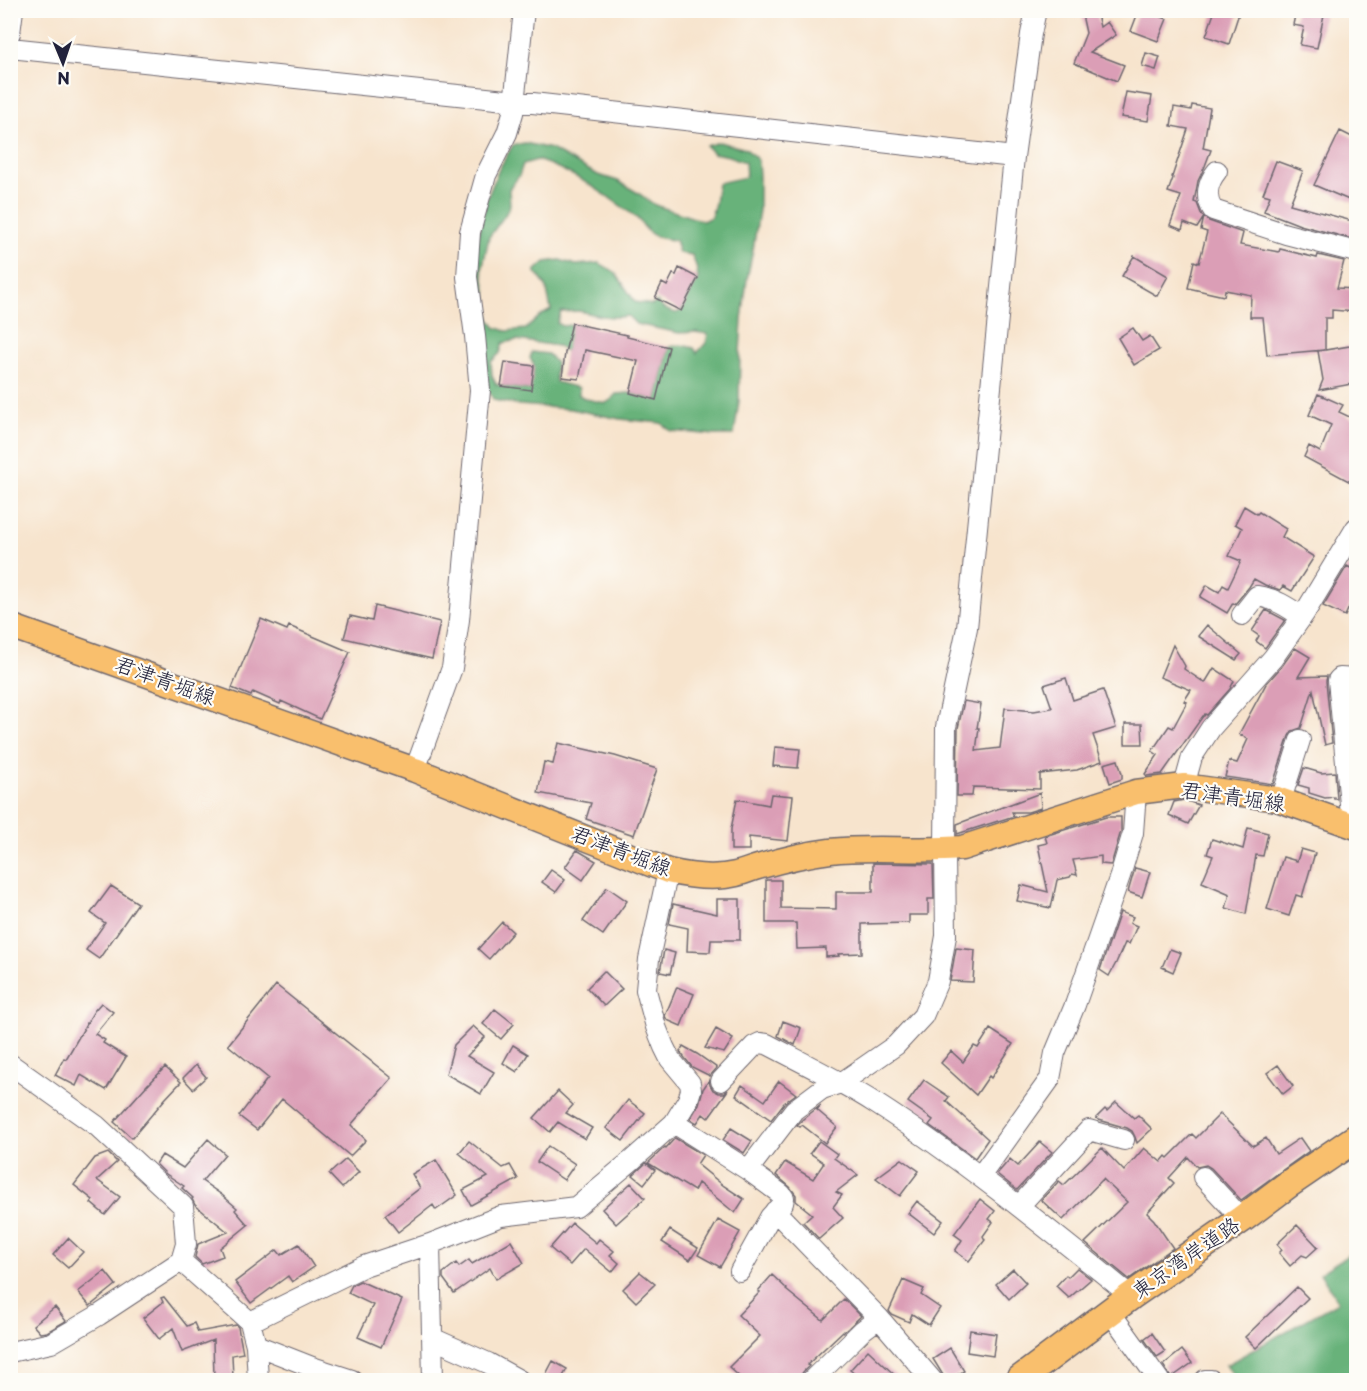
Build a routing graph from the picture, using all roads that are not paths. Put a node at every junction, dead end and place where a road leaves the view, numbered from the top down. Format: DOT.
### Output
graph roads {
  1 [pos="13,10"];
  2 [pos="524,10"];
  3 [pos="1036,10"];
  4 [pos="10,33"];
  5 [pos="10,48"];
  6 [pos="515,101"];
  7 [pos="1014,157"];
  8 [pos="1217,171"];
  9 [pos="1356,252"];
  10 [pos="1356,528"];
  11 [pos="1242,615"];
  12 [pos="1302,617"];
  13 [pos="10,626"];
  14 [pos="1356,679"];
  15 [pos="1349,724"];
  16 [pos="1303,749"];
  17 [pos="415,770"];
  18 [pos="1184,786"];
  19 [pos="1136,792"];
  20 [pos="1281,800"];
  21 [pos="1354,826"];
  22 [pos="945,850"];
  23 [pos="668,871"];
  24 [pos="10,1064"];
  25 [pos="721,1082"];
  26 [pos="841,1083"];
  27 [pos="674,1123"];
  28 [pos="1356,1138"];
  29 [pos="1124,1140"];
  30 [pos="748,1170"];
  31 [pos="978,1174"];
  32 [pos="1203,1177"];
  33 [pos="1019,1206"];
  34 [pos="776,1211"];
  35 [pos="1242,1219"];
  36 [pos="430,1244"];
  37 [pos="181,1261"];
  38 [pos="740,1271"];
  39 [pos="1121,1304"];
  40 [pos="879,1318"];
  41 [pos="250,1322"];
  42 [pos="432,1338"];
  43 [pos="256,1345"];
  44 [pos="10,1352"];
  45 [pos="258,1380"];
  46 [pos="352,1380"];
  47 [pos="433,1380"];
  48 [pos="519,1380"];
  49 [pos="812,1380"];
  50 [pos="932,1380"];
  51 [pos="1019,1380"];
  52 [pos="1159,1380"];
  53 [pos="1205,1380"];
  54 [pos="1211,1380"];
  1 -- 4 [label="street"];
  2 -- 6 [label="street"];
  3 -- 7 [label="street"];
  5 -- 6 [label="street"];
  6 -- 7 [label="street"];
  6 -- 17 [label="street"];
  7 -- 22 [label="street"];
  8 -- 9 [label="street"];
  10 -- 12 [label="street"];
  11 -- 12 [label="street"];
  12 -- 18 [label="street"];
  13 -- 17 [label="main road, 君津青堀線"];
  14 -- 15 [label="street"];
  15 -- 21 [label="street"];
  16 -- 20 [label="street"];
  17 -- 23 [label="main road, 君津青堀線"];
  18 -- 19 [label="main road, 君津青堀線"];
  18 -- 20 [label="main road, 君津青堀線"];
  19 -- 22 [label="main road, 君津青堀線"];
  19 -- 31 [label="street"];
  20 -- 21 [label="main road, 君津青堀線"];
  22 -- 23 [label="main road, 君津青堀線"];
  22 -- 26 [label="street"];
  23 -- 27 [label="street"];
  24 -- 37 [label="street"];
  25 -- 26 [label="street"];
  26 -- 30 [label="street"];
  26 -- 31 [label="street"];
  27 -- 30 [label="street"];
  27 -- 36 [label="street"];
  28 -- 35 [label="highway, 東京湾岸道路"];
  29 -- 33 [label="street"];
  30 -- 34 [label="street"];
  31 -- 33 [label="street"];
  32 -- 35 [label="street"];
  33 -- 39 [label="street"];
  34 -- 38 [label="street"];
  34 -- 40 [label="street"];
  35 -- 39 [label="highway, 東京湾岸道路"];
  36 -- 41 [label="street"];
  36 -- 42 [label="street"];
  37 -- 41 [label="street"];
  37 -- 44 [label="street"];
  39 -- 51 [label="highway, 東京湾岸道路"];
  39 -- 52 [label="street"];
  40 -- 49 [label="street"];
  40 -- 50 [label="street"];
  41 -- 43 [label="street"];
  42 -- 47 [label="street"];
  42 -- 48 [label="street"];
  43 -- 45 [label="street"];
  43 -- 46 [label="street"];
  53 -- 54 [label="street"];
}
